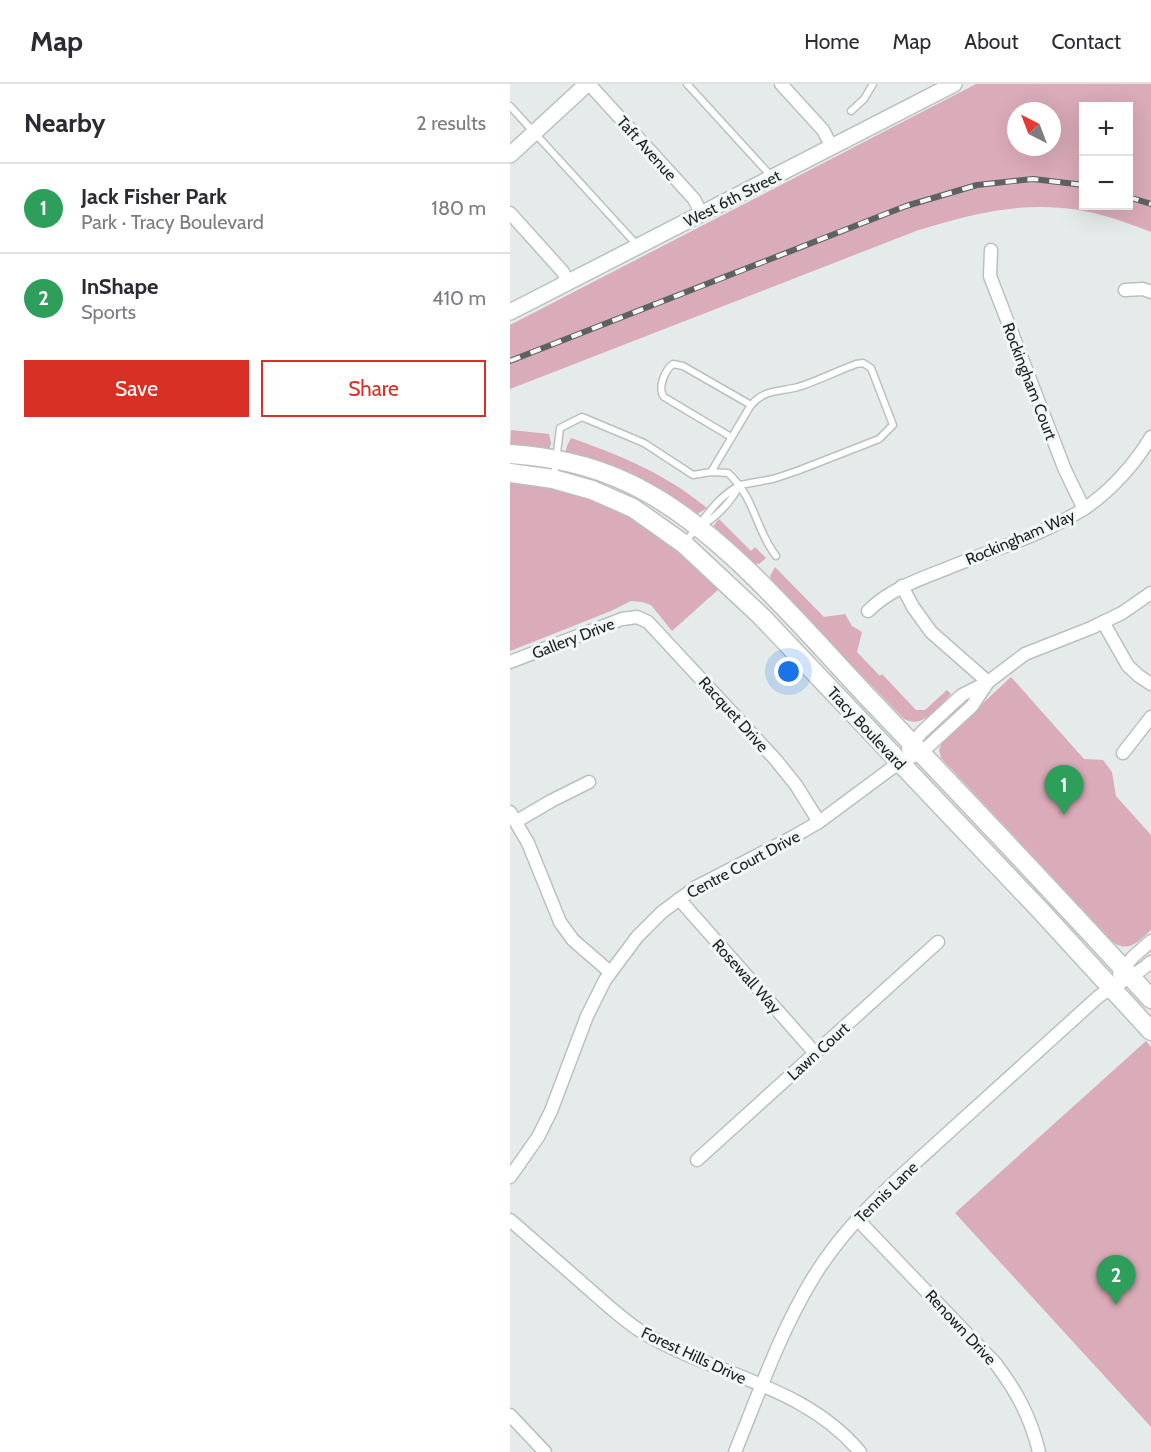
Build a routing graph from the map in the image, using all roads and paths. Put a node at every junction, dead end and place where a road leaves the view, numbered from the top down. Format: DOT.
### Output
graph roads {
  1 [pos="588,84"];
  2 [pos="687,84"];
  3 [pos="781,84"];
  4 [pos="873,84"];
  5 [pos="954,84"];
  6 [pos="510,106"];
  7 [pos="851,111"];
  8 [pos="534,133"];
  9 [pos="832,147"];
  10 [pos="510,155"];
  11 [pos="773,177"];
  12 [pos="510,213"];
  13 [pos="701,213"];
  14 [pos="638,246"];
  15 [pos="991,249"];
  16 [pos="568,282"];
  17 [pos="1125,290"];
  18 [pos="1151,292"];
  19 [pos="510,312"];
  20 [pos="751,405"];
  21 [pos="732,437"];
  22 [pos="1151,437"];
  23 [pos="510,454"];
  24 [pos="557,460"];
  25 [pos="711,472"];
  26 [pos="510,473"];
  27 [pos="553,479"];
  28 [pos="740,485"];
  29 [pos="1084,509"];
  30 [pos="698,528"];
  31 [pos="684,544"];
  32 [pos="776,556"];
  33 [pos="902,586"];
  34 [pos="1151,593"];
  35 [pos="868,610"];
  36 [pos="637,617"];
  37 [pos="1103,622"];
  38 [pos="510,663"];
  39 [pos="988,682"];
  40 [pos="1151,684"];
  41 [pos="1151,717"];
  42 [pos="916,748"];
  43 [pos="1123,753"];
  44 [pos="900,762"];
  45 [pos="589,782"];
  46 [pos="513,817"];
  47 [pos="819,822"];
  48 [pos="679,899"];
  49 [pos="1151,941"];
  50 [pos="938,942"];
  51 [pos="1151,962"];
  52 [pos="609,972"];
  53 [pos="1127,973"];
  54 [pos="1111,987"];
  55 [pos="1151,999"];
  56 [pos="1151,1031"];
  57 [pos="815,1053"];
  58 [pos="698,1160"];
  59 [pos="510,1177"];
  60 [pos="857,1219"];
  61 [pos="510,1220"];
  62 [pos="761,1386"];
  63 [pos="510,1415"];
  64 [pos="545,1452"];
  65 [pos="735,1452"];
  66 [pos="860,1452"];
  67 [pos="1039,1452"];
  1 -- 8 [label="street"];
  1 -- 13 [label="street, Taft Avenue"];
  2 -- 11 [label="lane"];
  3 -- 9 [label="street"];
  4 -- 7 [label="lane"];
  5 -- 9 [label="street, West 6th Street"];
  6 -- 8 [label="lane"];
  8 -- 10 [label="street"];
  8 -- 14 [label="lane"];
  9 -- 11 [label="street, West 6th Street"];
  11 -- 13 [label="street, West 6th Street"];
  12 -- 16 [label="street"];
  13 -- 14 [label="street, West 6th Street"];
  14 -- 16 [label="street, West 6th Street"];
  15 -- 29 [label="street, Rockingham Court"];
  16 -- 19 [label="street, West 6th Street"];
  17 -- 18 [label="street"];
  20 -- 21 [label="lane"];
  20 -- 21 [label="lane"];
  20 -- 28 [label="lane"];
  21 -- 25 [label="lane"];
  22 -- 29 [label="street, Rockingham Way"];
  23 -- 24 [label="main road, Tracy Boulevard"];
  24 -- 25 [label="lane"];
  24 -- 27 [label="lane"];
  24 -- 30 [label="main road, Tracy Boulevard"];
  25 -- 28 [label="lane"];
  26 -- 27 [label="main road, Tracy Boulevard"];
  27 -- 31 [label="main road, Tracy Boulevard"];
  28 -- 30 [label="lane"];
  28 -- 32 [label="lane"];
  29 -- 33 [label="street, Rockingham Way"];
  30 -- 31 [label="lane"];
  30 -- 42 [label="main road, Tracy Boulevard"];
  31 -- 44 [label="main road, Tracy Boulevard"];
  33 -- 35 [label="street, Rockingham Way"];
  33 -- 39 [label="street"];
  34 -- 37 [label="street, Centre Court Drive"];
  36 -- 38 [label="street, Gallery Drive"];
  36 -- 47 [label="street, Racquet Drive"];
  37 -- 39 [label="street, Centre Court Drive"];
  37 -- 40 [label="street"];
  39 -- 42 [label="street, Centre Court Drive"];
  41 -- 43 [label="street"];
  42 -- 44 [label="street, Centre Court Drive"];
  42 -- 53 [label="main road, Tracy Boulevard"];
  44 -- 47 [label="street, Centre Court Drive"];
  44 -- 54 [label="main road, Tracy Boulevard"];
  45 -- 46 [label="street"];
  46 -- 52 [label="street"];
  47 -- 48 [label="street, Centre Court Drive"];
  48 -- 52 [label="street, Centre Court Drive"];
  48 -- 57 [label="street, Rosewall Way"];
  49 -- 53 [label="street, Tennis Lane"];
  50 -- 57 [label="street, Lawn Court"];
  51 -- 53 [label="street, Tennis Lane"];
  52 -- 59 [label="street, Centre Court Drive"];
  53 -- 54 [label="street, Tennis Lane"];
  53 -- 55 [label="main road, Tracy Boulevard"];
  54 -- 56 [label="main road, Tracy Boulevard"];
  54 -- 60 [label="street, Tennis Lane"];
  57 -- 58 [label="street, Lawn Court"];
  60 -- 62 [label="street, Tennis Lane"];
  60 -- 67 [label="street, Renown Drive"];
  61 -- 62 [label="street, Forest Hills Drive"];
  62 -- 65 [label="street, Tennis Lane"];
  62 -- 66 [label="street, Forest Hills Drive"];
  63 -- 64 [label="street"];
}
